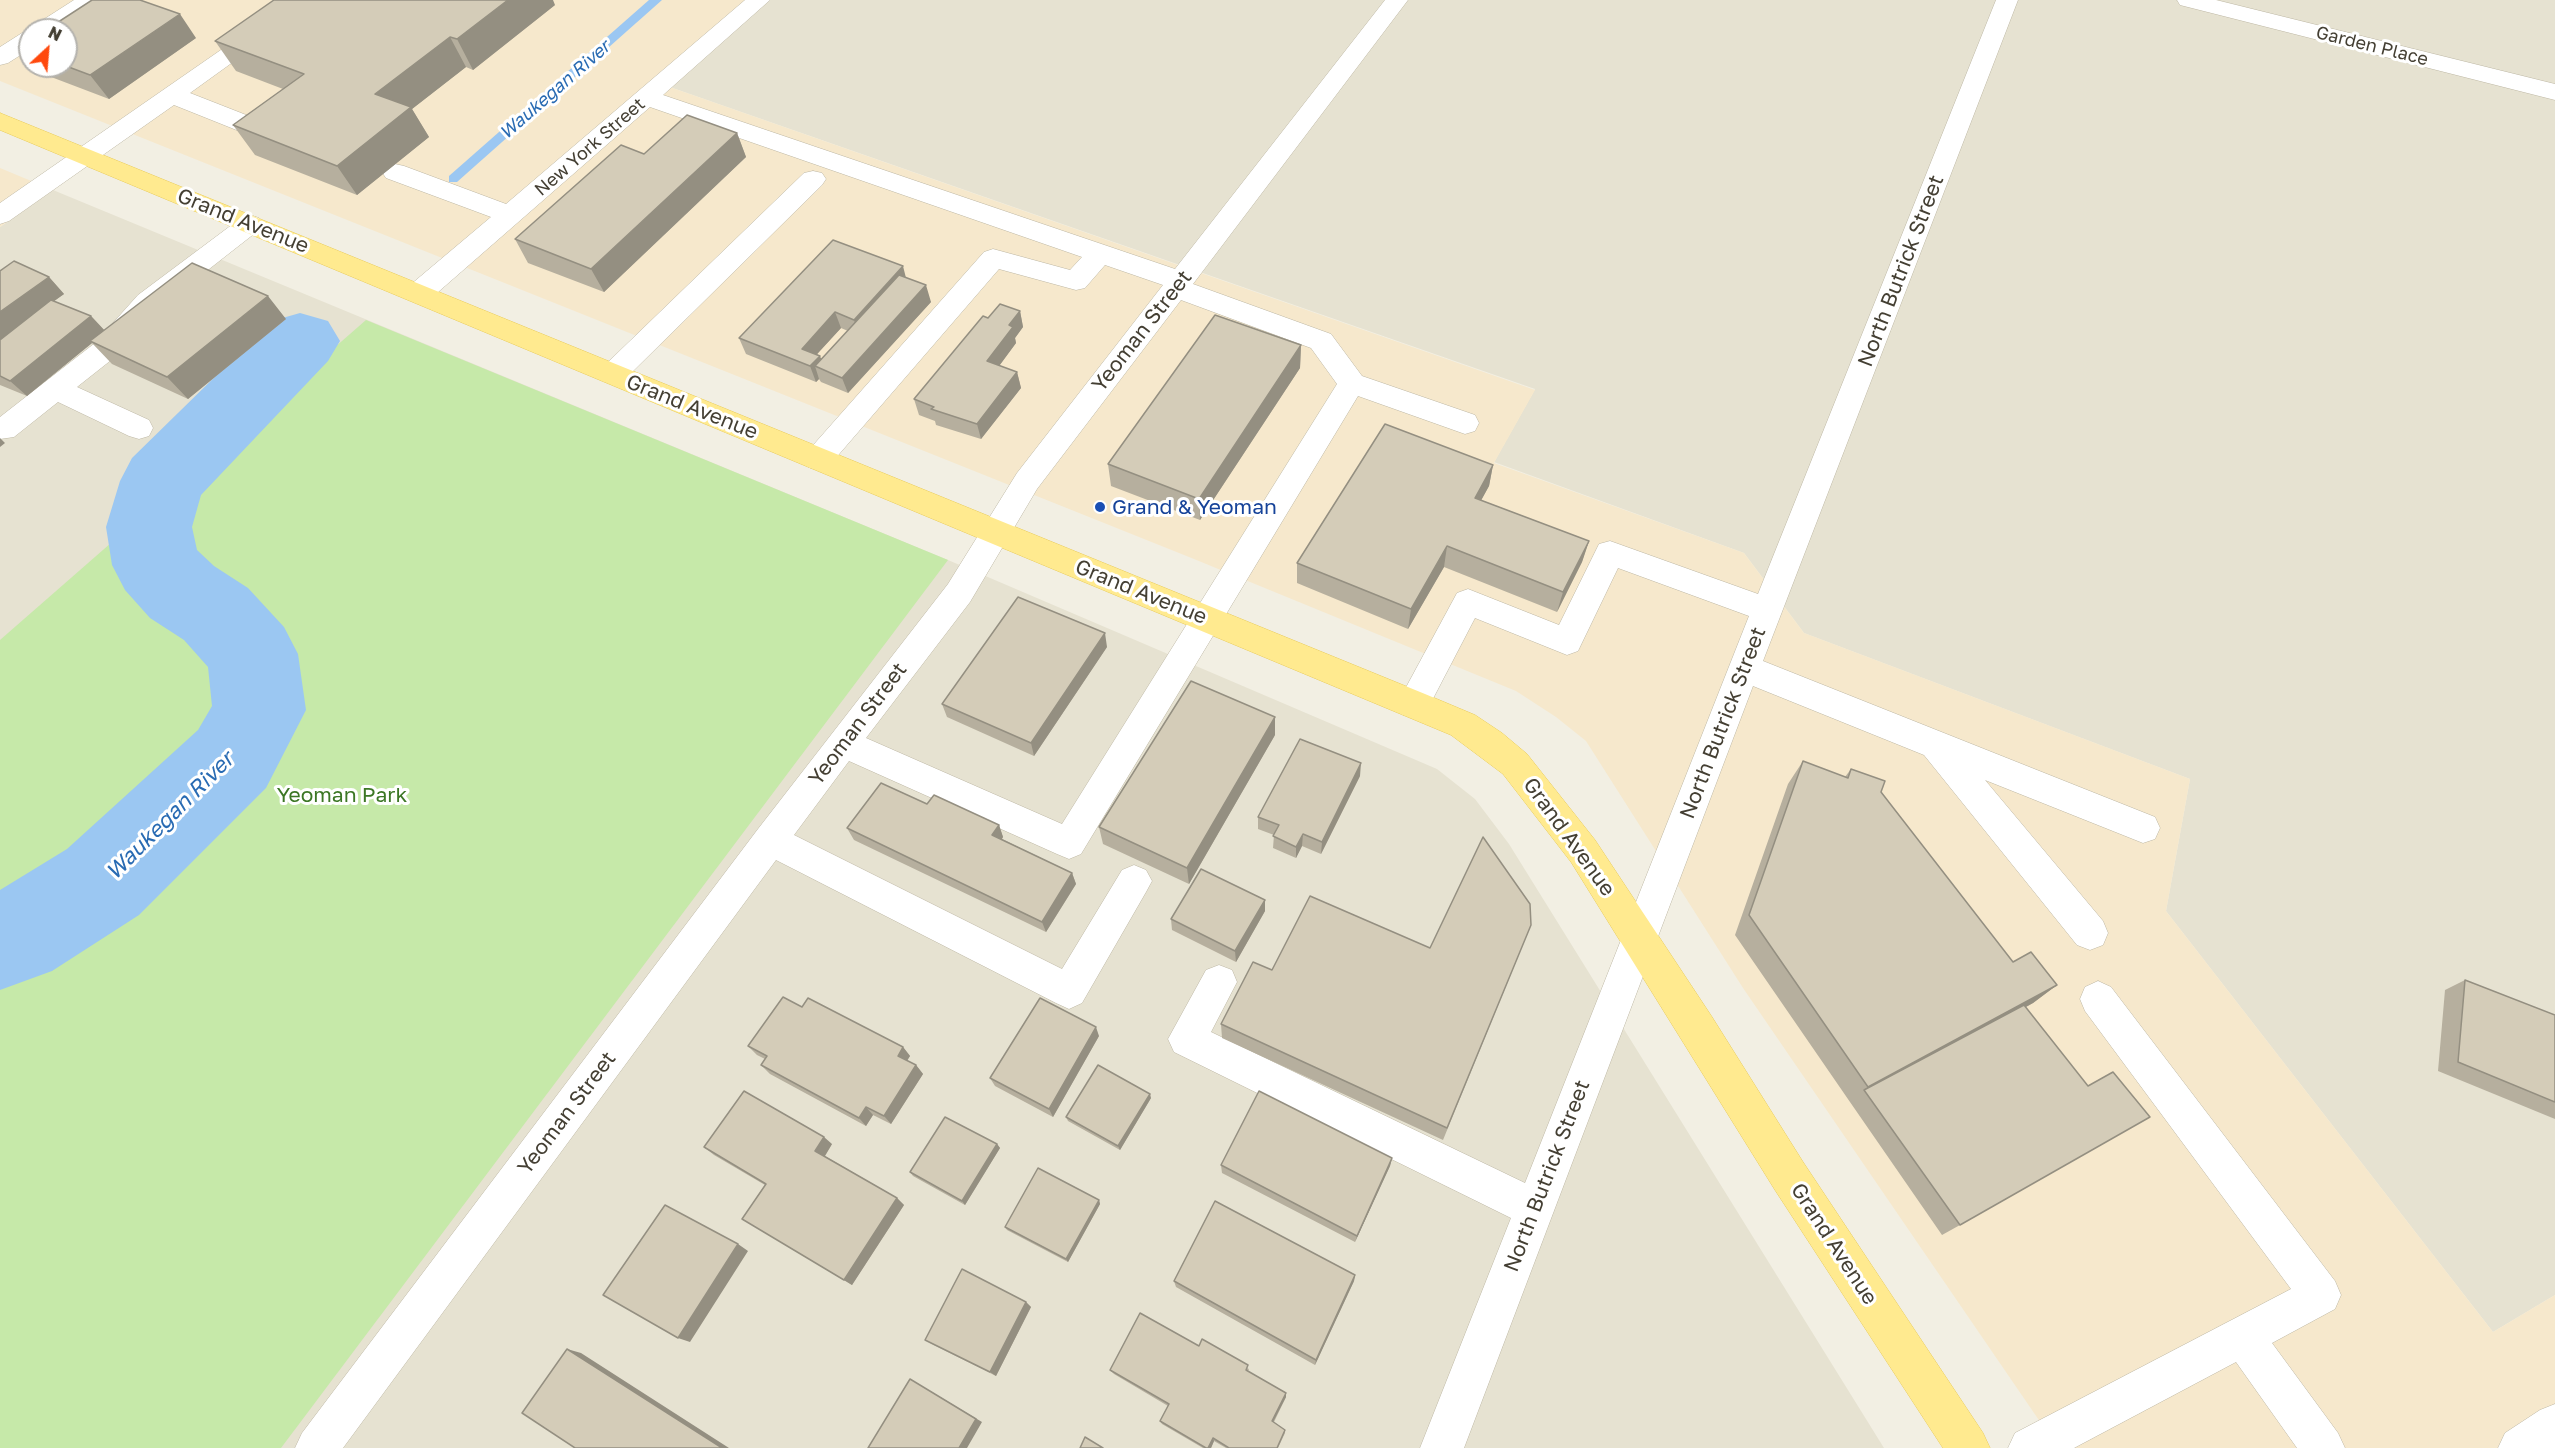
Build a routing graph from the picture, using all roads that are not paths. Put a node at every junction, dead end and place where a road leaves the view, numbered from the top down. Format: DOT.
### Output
graph roads {
  1 [pos="90,0"];
  2 [pos="308,0"];
  3 [pos="759,0"];
  4 [pos="1397,0"];
  5 [pos="2007,0"];
  6 [pos="2188,0"];
  7 [pos="62,18"];
  8 [pos="18,46"];
  9 [pos="0,58"];
  10 [pos="2555,92"];
  11 [pos="172,95"];
  12 [pos="647,98"];
  13 [pos="0,121"];
  14 [pos="273,135"];
  15 [pos="85,156"];
  16 [pos="395,172"];
  17 [pos="813,179"];
  18 [pos="0,215"];
  19 [pos="511,215"];
  20 [pos="250,224"];
  21 [pos="1100,254"];
  22 [pos="1178,284"];
  23 [pos="419,293"];
  24 [pos="613,374"];
  25 [pos="1352,383"];
  26 [pos="56,389"];
  27 [pos="1465,423"];
  28 [pos="139,428"];
  29 [pos="4,429"];
  30 [pos="818,459"];
  31 [pos="995,532"];
  32 [pos="1767,610"];
  33 [pos="1208,619"];
  34 [pos="1744,668"];
  35 [pos="1413,704"];
  36 [pos="843,743"];
  37 [pos="1935,745"];
  38 [pos="2143,828"];
  39 [pos="770,840"];
  40 [pos="1134,881"];
  41 [pos="2090,933"];
  42 [pos="1640,936"];
  43 [pos="1219,982"];
  44 [pos="2098,999"];
  45 [pos="1535,1209"];
  46 [pos="2242,1336"];
  47 [pos="318,1448"];
  48 [pos="1442,1448"];
  49 [pos="1968,1448"];
  50 [pos="2030,1448"];
  51 [pos="2323,1448"];
  1 -- 7 [label="street"];
  2 -- 11 [label="street"];
  3 -- 12 [label="street, New York Street"];
  4 -- 22 [label="street, Yeoman Street"];
  5 -- 32 [label="street, North Butrick Street"];
  6 -- 10 [label="street, Garden Place"];
  8 -- 9 [label="street"];
  11 -- 14 [label="street"];
  11 -- 15 [label="street"];
  12 -- 19 [label="street, New York Street"];
  12 -- 21 [label="street"];
  13 -- 15 [label="main road, Grand Avenue"];
  15 -- 18 [label="street"];
  15 -- 20 [label="main road, Grand Avenue"];
  16 -- 19 [label="street"];
  17 -- 24 [label="street"];
  19 -- 23 [label="street, New York Street"];
  20 -- 23 [label="main road, Grand Avenue"];
  20 -- 26 [label="street"];
  21 -- 22 [label="street"];
  21 -- 30 [label="street"];
  22 -- 25 [label="street"];
  22 -- 31 [label="street, Yeoman Street"];
  23 -- 24 [label="main road, Grand Avenue"];
  24 -- 30 [label="main road, Grand Avenue"];
  25 -- 27 [label="street"];
  25 -- 33 [label="street"];
  26 -- 28 [label="street"];
  26 -- 29 [label="street"];
  30 -- 31 [label="main road, Grand Avenue"];
  31 -- 33 [label="main road, Grand Avenue"];
  31 -- 36 [label="street, Yeoman Street"];
  32 -- 34 [label="street, North Butrick Street"];
  32 -- 35 [label="street"];
  33 -- 35 [label="main road, Grand Avenue"];
  33 -- 36 [label="street"];
  34 -- 37 [label="street"];
  34 -- 42 [label="street, North Butrick Street"];
  35 -- 42 [label="main road, Grand Avenue"];
  36 -- 39 [label="street, Yeoman Street"];
  37 -- 38 [label="street"];
  37 -- 41 [label="street"];
  39 -- 40 [label="street"];
  39 -- 47 [label="street, Yeoman Street"];
  42 -- 45 [label="street, North Butrick Street"];
  42 -- 49 [label="main road, Grand Avenue"];
  43 -- 45 [label="street"];
  44 -- 46 [label="street"];
  45 -- 48 [label="street, North Butrick Street"];
  46 -- 50 [label="street"];
  46 -- 51 [label="street"];
}
